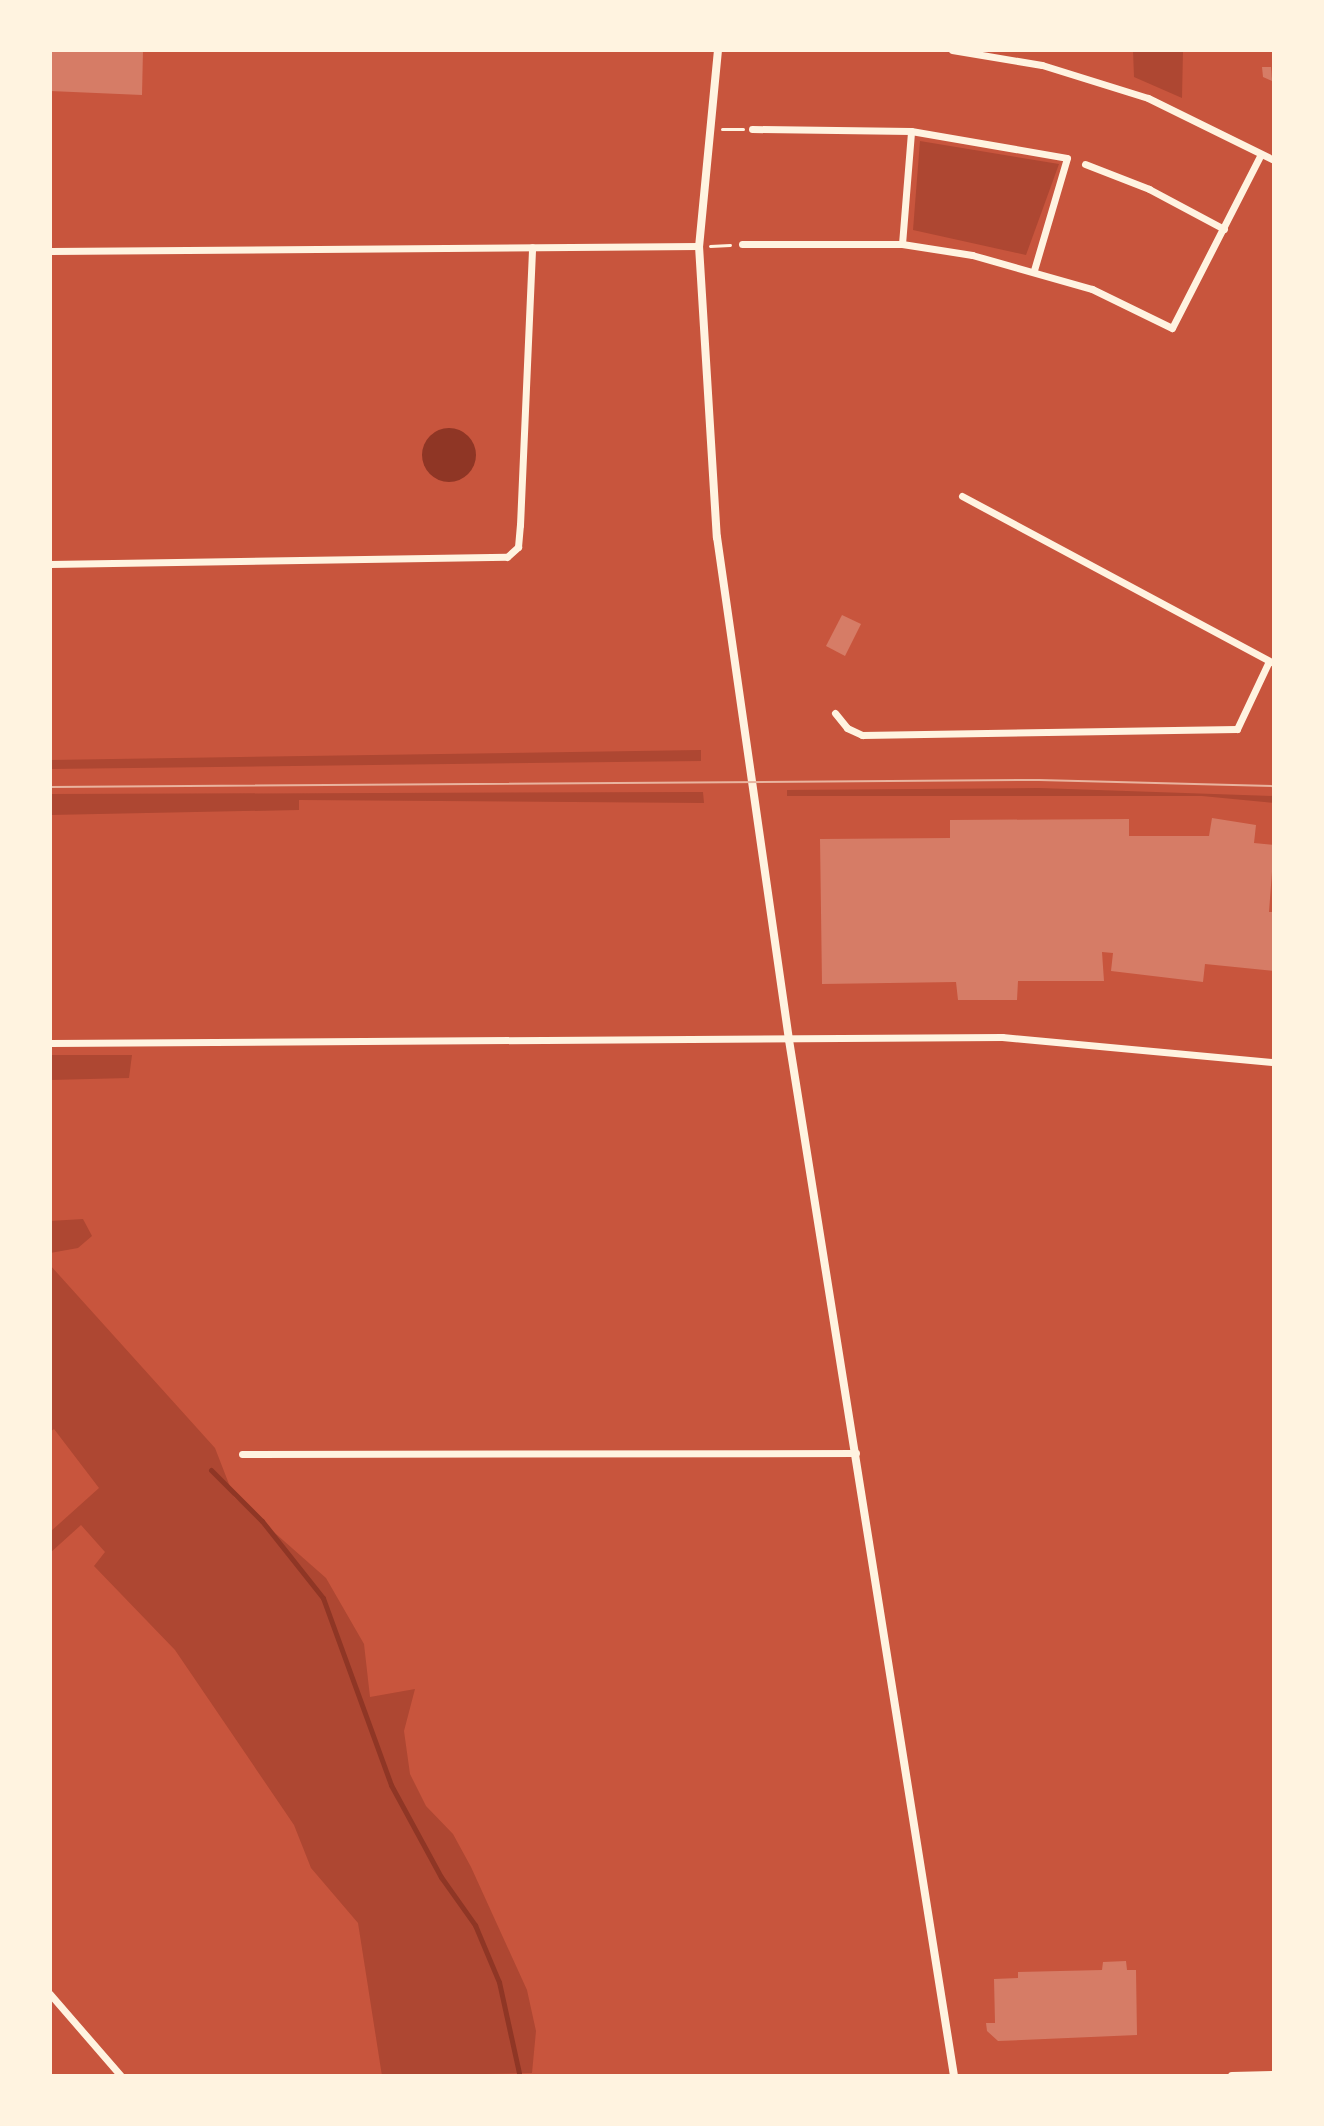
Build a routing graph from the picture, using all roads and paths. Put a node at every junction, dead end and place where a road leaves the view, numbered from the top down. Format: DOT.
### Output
graph roads {
  1 [pos="718,50"];
  2 [pos="952,50"];
  3 [pos="711,129"];
  4 [pos="752,129"];
  5 [pos="911,131"];
  6 [pos="1261,154"];
  7 [pos="1274,160"];
  8 [pos="1085,164"];
  9 [pos="1224,229"];
  10 [pos="742,244"];
  11 [pos="902,244"];
  12 [pos="699,246"];
  13 [pos="532,247"];
  14 [pos="50,251"];
  15 [pos="1034,270"];
  16 [pos="962,496"];
  17 [pos="50,564"];
  18 [pos="1272,662"];
  19 [pos="835,713"];
  20 [pos="789,1040"];
  21 [pos="50,1043"];
  22 [pos="1274,1062"];
  23 [pos="856,1453"];
  24 [pos="242,1454"];
  25 [pos="50,1994"];
  26 [pos="1274,2075"];
  27 [pos="121,2076"];
  28 [pos="954,2076"];
  29 [pos="1232,2076"];
  1 -- 3 [label="street"];
  2 -- 6 [label="street"];
  3 -- 4 [label="path"];
  3 -- 12 [label="street"];
  4 -- 5 [label="street"];
  5 -- 11 [label="street"];
  5 -- 15 [label="street"];
  6 -- 7 [label="street"];
  6 -- 9 [label="street"];
  8 -- 9 [label="street"];
  9 -- 15 [label="street"];
  10 -- 11 [label="street"];
  10 -- 12 [label="path"];
  11 -- 15 [label="street"];
  12 -- 13 [label="street"];
  12 -- 20 [label="street"];
  13 -- 14 [label="street"];
  13 -- 17 [label="street"];
  16 -- 18 [label="street"];
  18 -- 19 [label="street"];
  20 -- 21 [label="street"];
  20 -- 22 [label="street"];
  20 -- 23 [label="street"];
  23 -- 24 [label="street"];
  23 -- 28 [label="street"];
  25 -- 27 [label="street"];
  26 -- 29 [label="street"];
}
